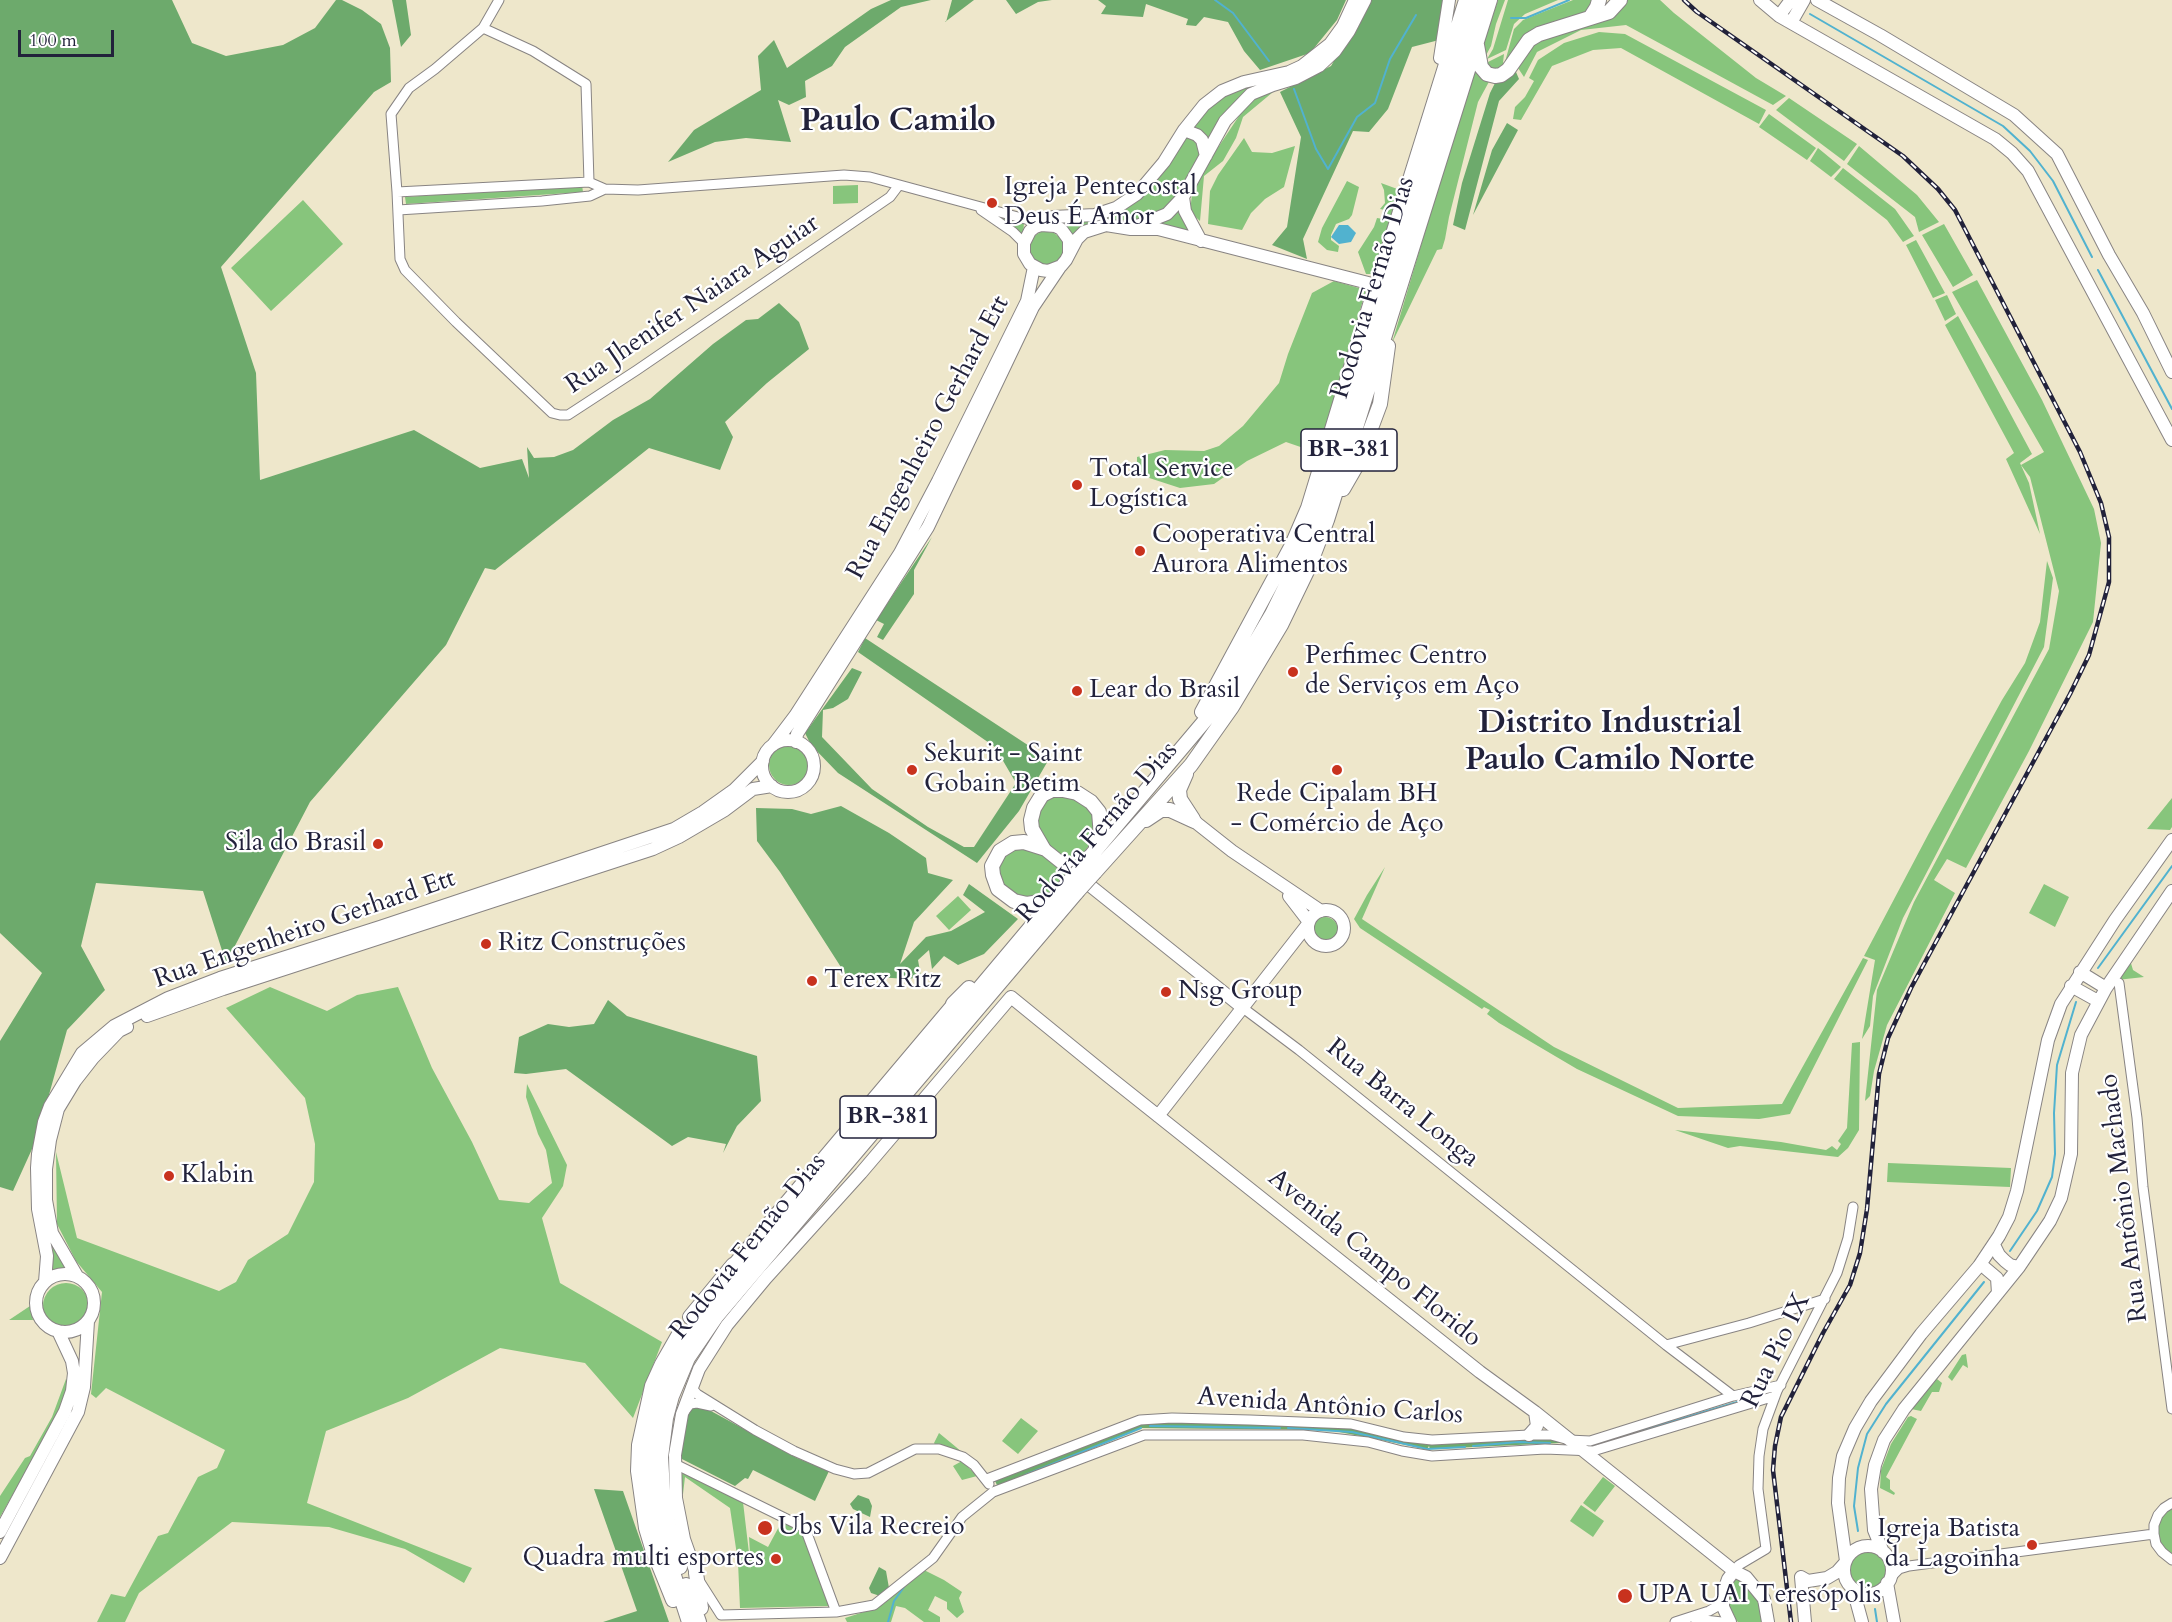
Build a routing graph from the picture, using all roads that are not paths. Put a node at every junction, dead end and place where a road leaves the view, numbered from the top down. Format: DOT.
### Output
graph roads {
  1 [pos="499,0"];
  2 [pos="1355,0"];
  3 [pos="1365,0"];
  4 [pos="1449,0"];
  5 [pos="1466,0"];
  6 [pos="1477,0"];
  7 [pos="1490,0"];
  8 [pos="1599,0"];
  9 [pos="1620,0"];
  10 [pos="1760,0"];
  11 [pos="1791,0"];
  12 [pos="1804,0"];
  13 [pos="1817,0"];
  14 [pos="1779,16"];
  15 [pos="1590,18"];
  16 [pos="1792,21"];
  17 [pos="483,28"];
  18 [pos="1479,31"];
  19 [pos="1429,115"];
  20 [pos="1184,130"];
  21 [pos="1206,156"];
  22 [pos="590,182"];
  23 [pos="899,184"];
  24 [pos="605,189"];
  25 [pos="397,192"];
  26 [pos="1184,197"];
  27 [pos="977,207"];
  28 [pos="398,210"];
  29 [pos="1038,226"];
  30 [pos="1131,229"];
  31 [pos="1201,241"];
  32 [pos="1024,243"];
  33 [pos="1069,253"];
  34 [pos="1061,266"];
  35 [pos="1034,267"];
  36 [pos="1376,285"];
  37 [pos="2172,372"];
  38 [pos="2172,440"];
  39 [pos="922,524"];
  40 [pos="796,741"];
  41 [pos="773,745"];
  42 [pos="1177,756"];
  43 [pos="763,761"];
  44 [pos="1191,765"];
  45 [pos="772,786"];
  46 [pos="1194,820"];
  47 [pos="1134,827"];
  48 [pos="2172,840"];
  49 [pos="1043,848"];
  50 [pos="1091,864"];
  51 [pos="1281,886"];
  52 [pos="1072,888"];
  53 [pos="2172,891"];
  54 [pos="1052,900"];
  55 [pos="1321,911"];
  56 [pos="1309,928"];
  57 [pos="999,965"];
  58 [pos="2080,972"];
  59 [pos="2119,983"];
  60 [pos="2071,986"];
  61 [pos="2106,988"];
  62 [pos="2098,1001"];
  63 [pos="953,1004"];
  64 [pos="1243,1008"];
  65 [pos="1158,1116"];
  66 [pos="1853,1207"];
  67 [pos="1994,1245"];
  68 [pos="733,1265"];
  69 [pos="1978,1266"];
  70 [pos="2019,1268"];
  71 [pos="77,1276"];
  72 [pos="45,1282"];
  73 [pos="1998,1293"];
  74 [pos="1825,1299"];
  75 [pos="88,1321"];
  76 [pos="58,1331"];
  77 [pos="1666,1345"];
  78 [pos="1781,1385"];
  79 [pos="691,1387"];
  80 [pos="1733,1396"];
  81 [pos="1775,1396"];
  82 [pos="719,1408"];
  83 [pos="2172,1409"];
  84 [pos="1535,1412"];
  85 [pos="682,1414"];
  86 [pos="1529,1435"];
  87 [pos="1569,1440"];
  88 [pos="1580,1449"];
  89 [pos="675,1464"];
  90 [pos="987,1479"];
  91 [pos="993,1492"];
  92 [pos="2172,1503"];
  93 [pos="0,1532"];
  94 [pos="2154,1534"];
  95 [pos="1712,1552"];
  96 [pos="1886,1555"];
  97 [pos="0,1558"];
  98 [pos="2172,1560"];
  99 [pos="1845,1562"];
  100 [pos="1909,1566"];
  101 [pos="1734,1571"];
  102 [pos="696,1573"];
  103 [pos="1822,1580"];
  104 [pos="1888,1581"];
  105 [pos="1726,1583"];
  106 [pos="1851,1587"];
  107 [pos="1802,1596"];
  108 [pos="1723,1603"];
  109 [pos="836,1612"];
  110 [pos="1690,1618"];
  111 [pos="682,1622"];
  112 [pos="689,1622"];
  113 [pos="701,1622"];
  114 [pos="1676,1622"];
  115 [pos="1722,1622"];
  116 [pos="1730,1622"];
  117 [pos="1768,1622"];
  118 [pos="1805,1622"];
  119 [pos="1862,1622"];
  120 [pos="1894,1622"];
  1 -- 17 [label="street, Rua Jhenifer Naiara Aguiar"];
  2 -- 20 [label="main road"];
  3 -- 21 [label="main road"];
  4 -- 19 [label="main road"];
  5 -- 19 [label="main road, BR-381"];
  6 -- 42 [label="highway, Rodovia Fernão Dias / BR-381"];
  7 -- 18 [label="highway, Rodovia Fernão Dias / BR-381"];
  8 -- 15 [label="highway"];
  9 -- 15 [label="highway"];
  10 -- 14 [label="main road"];
  11 -- 14 [label="main road"];
  12 -- 16 [label="main road"];
  13 -- 37 [label="main road"];
  14 -- 16 [label="main road"];
  15 -- 18 [label="highway"];
  16 -- 38 [label="main road"];
  17 -- 22 [label="street"];
  17 -- 25 [label="street, Rua Jhenifer Naiara Aguiar"];
  18 -- 44 [label="highway, Rodovia Fernão Dias / BR-381"];
  19 -- 36 [label="main road, BR-381"];
  20 -- 21 [label="main road"];
  20 -- 29 [label="main road"];
  21 -- 26 [label="main road"];
  22 -- 24 [label="street"];
  22 -- 25 [label="street"];
  23 -- 24 [label="street"];
  23 -- 27 [label="street"];
  23 -- 28 [label="street, Rua Jhenifer Naiara Aguiar"];
  24 -- 28 [label="street"];
  25 -- 28 [label="street, Rua Jhenifer Naiara Aguiar"];
  26 -- 30 [label="main road"];
  26 -- 31 [label="main road"];
  27 -- 29 [label="street"];
  27 -- 32 [label="street"];
  29 -- 32 [label="main road"];
  29 -- 33 [label="main road"];
  30 -- 31 [label="main road"];
  30 -- 33 [label="main road"];
  31 -- 36 [label="main road"];
  32 -- 35 [label="main road"];
  33 -- 34 [label="main road"];
  34 -- 35 [label="main road"];
  34 -- 39 [label="main road, Rua Engenheiro Gerhard Ett"];
  35 -- 39 [label="main road, Rua Engenheiro Gerhard Ett"];
  36 -- 42 [label="highway, BR-381"];
  39 -- 40 [label="main road, Rua Engenheiro Gerhard Ett"];
  39 -- 41 [label="main road, Rua Engenheiro Gerhard Ett"];
  40 -- 41 [label="main road"];
  40 -- 45 [label="main road, Rua Engenheiro Gerhard Ett"];
  41 -- 43 [label="main road, Rua Engenheiro Gerhard Ett"];
  42 -- 50 [label="highway, Rodovia Fernão Dias / BR-381"];
  43 -- 45 [label="main road"];
  43 -- 72 [label="main road, Rua Engenheiro Gerhard Ett"];
  44 -- 46 [label="highway"];
  44 -- 47 [label="highway, Rodovia Fernão Dias / BR-381"];
  45 -- 71 [label="main road, Rua Engenheiro Gerhard Ett"];
  46 -- 47 [label="highway"];
  46 -- 51 [label="main road"];
  47 -- 50 [label="highway, Rodovia Fernão Dias / BR-381"];
  48 -- 58 [label="main road"];
  49 -- 50 [label="highway"];
  49 -- 54 [label="highway"];
  49 -- 64 [label="main road, Rua Barra Longa"];
  50 -- 52 [label="highway, Rodovia Fernão Dias / BR-381, bridge"];
  51 -- 55 [label="main road"];
  51 -- 56 [label="main road"];
  52 -- 54 [label="highway, Rodovia Fernão Dias / BR-381"];
  52 -- 113 [label="highway, Rodovia Fernão Dias / BR-381"];
  53 -- 61 [label="main road"];
  54 -- 57 [label="highway, Rodovia Fernão Dias / BR-381"];
  55 -- 56 [label="main road"];
  55 -- 56 [label="main road"];
  56 -- 64 [label="main road"];
  57 -- 63 [label="highway, BR-381"];
  57 -- 112 [label="highway, Rodovia Fernão Dias / BR-381"];
  58 -- 60 [label="main road"];
  58 -- 61 [label="main road"];
  59 -- 83 [label="street, Rua Antônio Machado"];
  60 -- 62 [label="main road"];
  60 -- 67 [label="main road"];
  61 -- 62 [label="main road"];
  62 -- 70 [label="main road"];
  63 -- 68 [label="main road, Rodovia Fernão Dias / BR-381"];
  64 -- 65 [label="main road"];
  64 -- 77 [label="street, Rua Barra Longa"];
  65 -- 79 [label="main road, Avenida Campo Florido / BR-381"];
  65 -- 84 [label="main road, Avenida Campo Florido"];
  66 -- 74 [label="street, Rua Pio IX"];
  67 -- 69 [label="main road"];
  67 -- 70 [label="main road"];
  68 -- 111 [label="highway"];
  69 -- 73 [label="main road"];
  69 -- 99 [label="main road"];
  70 -- 73 [label="main road"];
  71 -- 72 [label="main road"];
  71 -- 75 [label="main road"];
  72 -- 76 [label="main road"];
  73 -- 96 [label="main road"];
  74 -- 77 [label="street"];
  74 -- 78 [label="street, Rua Pio IX"];
  75 -- 76 [label="main road"];
  75 -- 97 [label="main road"];
  76 -- 93 [label="main road"];
  77 -- 80 [label="street, Rua Barra Longa"];
  78 -- 80 [label="street, Avenida Antônio Carlos"];
  78 -- 81 [label="street, Rua Pio IX"];
  79 -- 82 [label="street"];
  79 -- 85 [label="main road, BR-381"];
  80 -- 87 [label="street, Avenida Antônio Carlos"];
  81 -- 88 [label="street, Avenida Antônio Carlos"];
  81 -- 101 [label="street, Rua Pio IX"];
  82 -- 85 [label="street"];
  82 -- 90 [label="street"];
  84 -- 86 [label="main road"];
  84 -- 87 [label="main road, Avenida Campo Florido"];
  85 -- 89 [label="main road, BR-381"];
  86 -- 87 [label="street, Avenida Antônio Carlos"];
  86 -- 90 [label="street, Avenida Antônio Carlos"];
  87 -- 88 [label="main road, Avenida Campo Florido"];
  88 -- 91 [label="street, Avenida Antônio Carlos"];
  88 -- 95 [label="main road, Avenida Campo Florido"];
  89 -- 102 [label="main road, BR-381"];
  89 -- 109 [label="street"];
  90 -- 91 [label="street"];
  91 -- 109 [label="street, Avenida Antônio Carlos"];
  92 -- 94 [label="street"];
  94 -- 98 [label="street"];
  94 -- 100 [label="street"];
  95 -- 101 [label="main road, Avenida Campo Florido"];
  95 -- 105 [label="main road"];
  96 -- 99 [label="main road"];
  96 -- 100 [label="street"];
  96 -- 104 [label="main road"];
  99 -- 103 [label="main road"];
  99 -- 106 [label="main road"];
  100 -- 104 [label="street"];
  101 -- 105 [label="main road"];
  101 -- 117 [label="main road, Avenida Campo Florido"];
  102 -- 109 [label="street, Avenida Antônio Carlos"];
  102 -- 113 [label="highway, BR-381"];
  103 -- 106 [label="main road"];
  103 -- 107 [label="main road"];
  103 -- 107 [label="main road"];
  104 -- 106 [label="main road"];
  104 -- 120 [label="main road"];
  105 -- 108 [label="main road"];
  106 -- 119 [label="main road"];
  107 -- 118 [label="main road"];
  108 -- 110 [label="street"];
  108 -- 116 [label="main road"];
  110 -- 114 [label="street"];
  110 -- 115 [label="street"];
}
